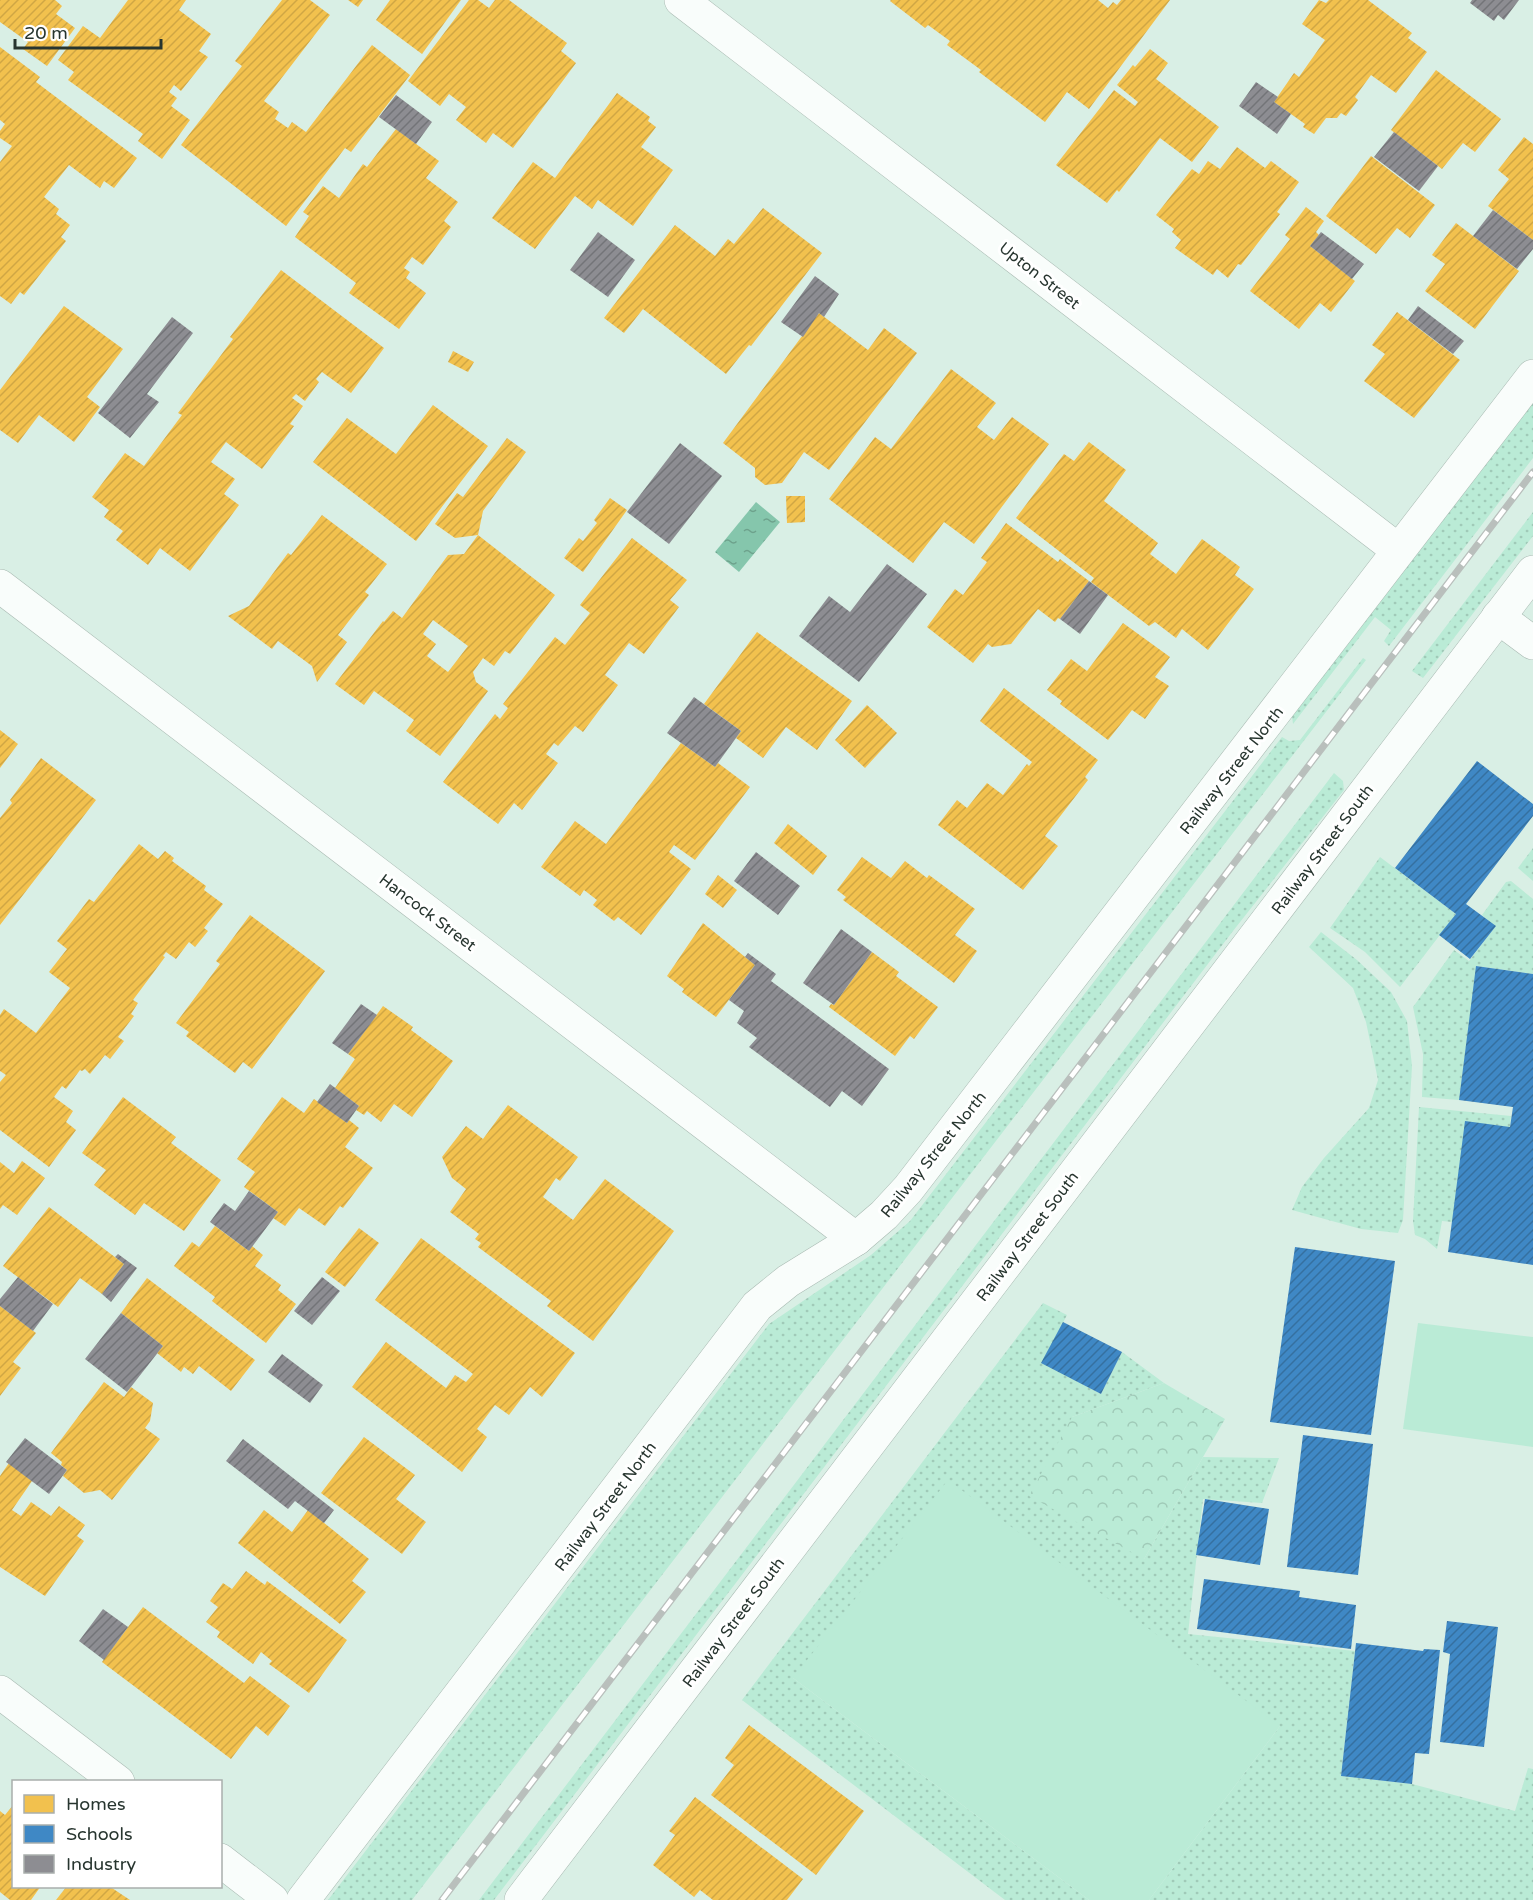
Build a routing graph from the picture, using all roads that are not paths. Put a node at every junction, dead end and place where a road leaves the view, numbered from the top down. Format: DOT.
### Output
graph roads {
  1 [pos="681,0"];
  2 [pos="1533,376"];
  3 [pos="1398,550"];
  4 [pos="1533,572"];
  5 [pos="0,586"];
  6 [pos="1498,617"];
  7 [pos="1533,643"];
  8 [pos="856,1239"];
  9 [pos="0,1692"];
  10 [pos="114,1780"];
  11 [pos="222,1862"];
  12 [pos="272,1900"];
  13 [pos="303,1900"];
  14 [pos="521,1900"];
  1 -- 3 [label="street, Upton Street"];
  2 -- 3 [label="street, Railway Street North"];
  3 -- 8 [label="street, Railway Street North"];
  4 -- 6 [label="street, Railway Street South"];
  5 -- 8 [label="street, Hancock Street"];
  6 -- 7 [label="street"];
  6 -- 14 [label="street, Railway Street South"];
  8 -- 13 [label="street, Railway Street North"];
  9 -- 10 [label="street"];
  11 -- 12 [label="street"];
}
